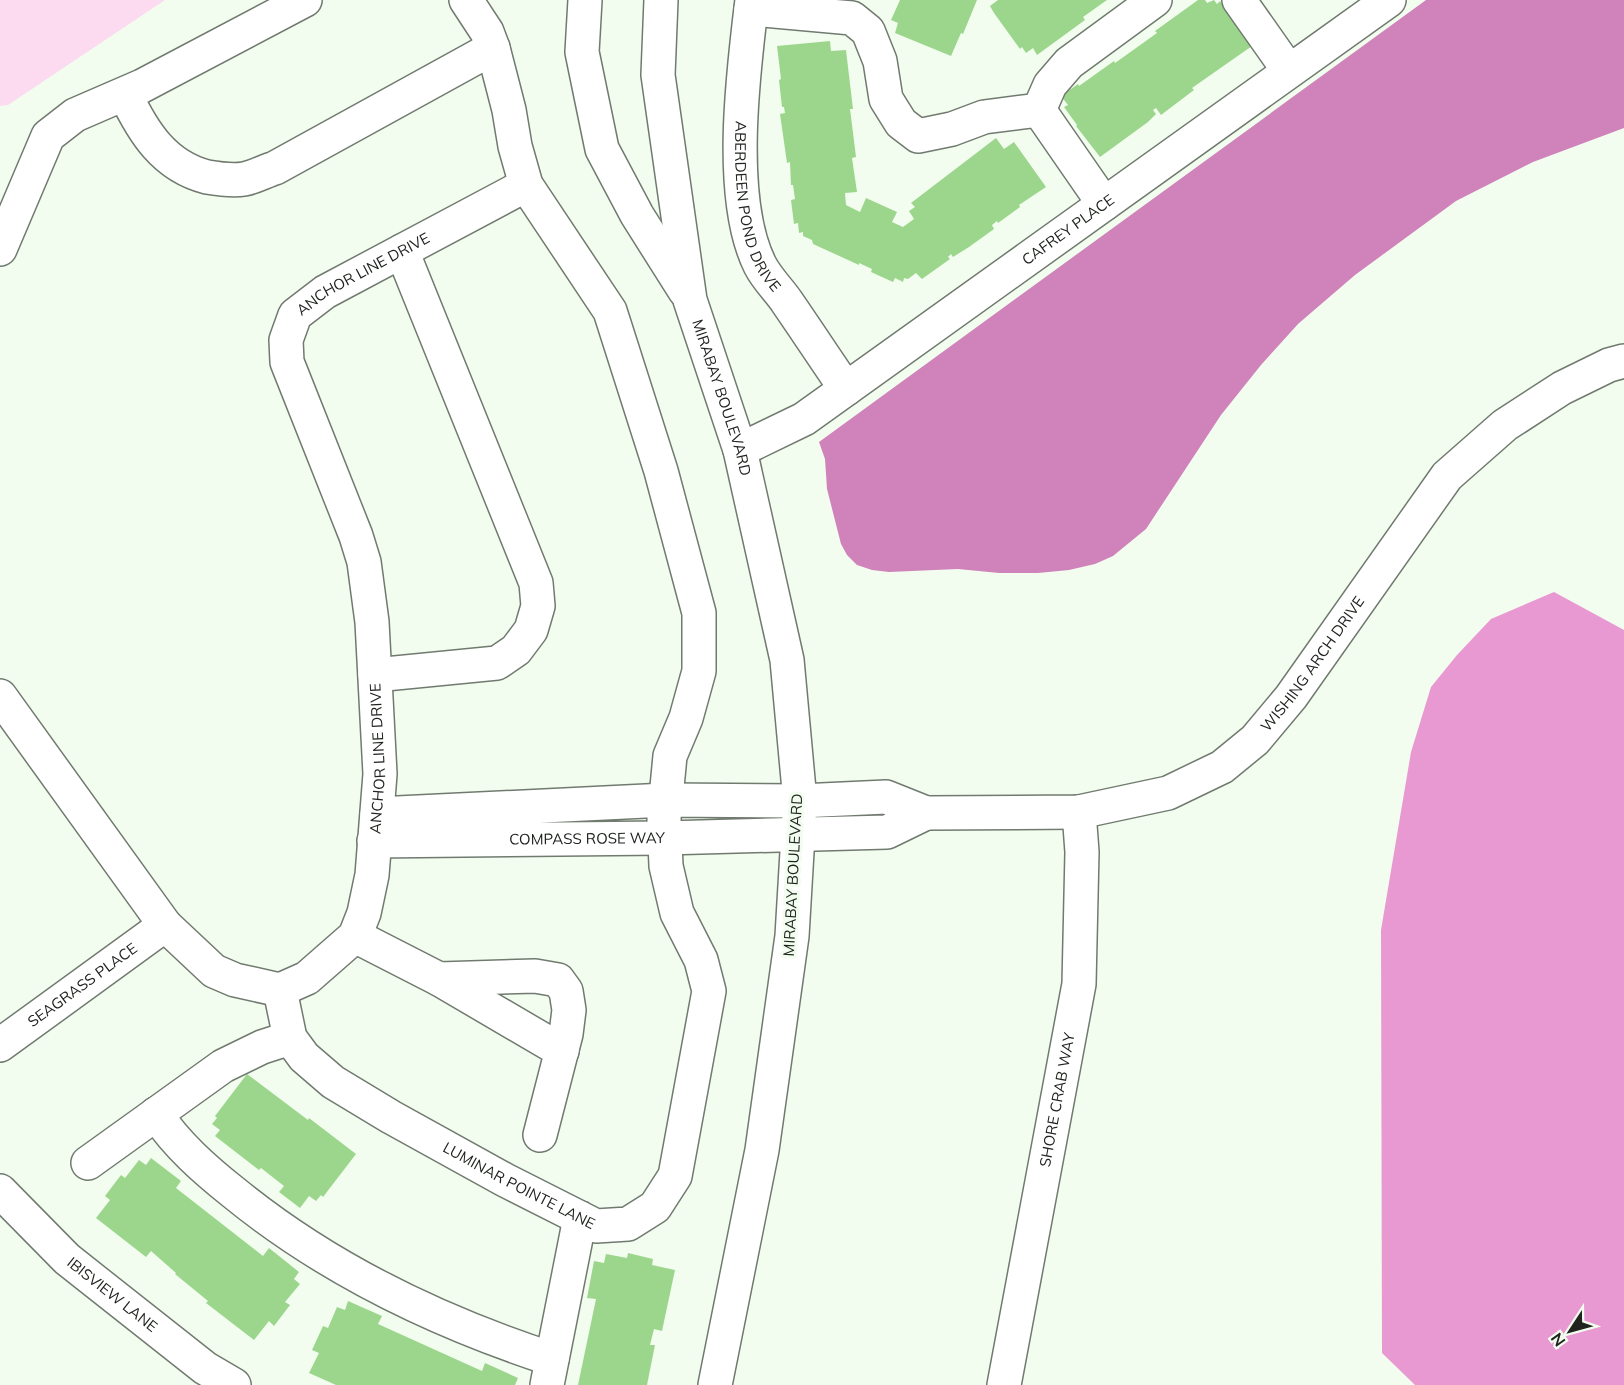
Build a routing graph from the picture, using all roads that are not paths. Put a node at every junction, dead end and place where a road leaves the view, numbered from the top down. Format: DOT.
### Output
graph roads {
  1 [pos="304,0"];
  2 [pos="465,0"];
  3 [pos="585,0"];
  4 [pos="661,0"];
  5 [pos="1155,0"];
  6 [pos="1239,0"];
  7 [pos="1389,0"];
  8 [pos="751,4"];
  9 [pos="857,9"];
  10 [pos="493,48"];
  11 [pos="1289,71"];
  12 [pos="125,94"];
  13 [pos="1039,111"];
  14 [pos="526,184"];
  15 [pos="1104,204"];
  16 [pos="0,249"];
  17 [pos="402,251"];
  18 [pos="690,300"];
  19 [pos="1624,361"];
  20 [pos="846,389"];
  21 [pos="740,450"];
  22 [pos="375,675"];
  23 [pos="0,696"];
  24 [pos="666,800"];
  25 [pos="800,801"];
  26 [pos="1079,812"];
  27 [pos="927,813"];
  28 [pos="375,827"];
  29 [pos="799,834"];
  30 [pos="665,837"];
  31 [pos="165,925"];
  32 [pos="355,936"];
  33 [pos="439,980"];
  34 [pos="280,990"];
  35 [pos="290,1038"];
  36 [pos="0,1045"];
  37 [pos="561,1051"];
  38 [pos="156,1114"];
  39 [pos="540,1135"];
  40 [pos="88,1163"];
  41 [pos="0,1191"];
  42 [pos="580,1218"];
  43 [pos="549,1372"];
  44 [pos="234,1385"];
  45 [pos="715,1385"];
  46 [pos="1004,1385"];
  1 -- 12 [label="street"];
  2 -- 10 [label="street"];
  3 -- 18 [label="street, MIRABAY BOULEVARD"];
  4 -- 18 [label="street, MIRABAY BOULEVARD"];
  5 -- 13 [label="street"];
  6 -- 11 [label="street"];
  7 -- 11 [label="street, CAFREY PLACE"];
  8 -- 9 [label="street"];
  8 -- 20 [label="street, ABERDEEN POND DRIVE"];
  9 -- 13 [label="street"];
  10 -- 12 [label="street"];
  10 -- 14 [label="street"];
  11 -- 15 [label="street, CAFREY PLACE"];
  12 -- 16 [label="street"];
  13 -- 15 [label="street"];
  14 -- 17 [label="street, ANCHOR LINE DRIVE"];
  14 -- 24 [label="street"];
  15 -- 20 [label="street, CAFREY PLACE"];
  17 -- 22 [label="street, ANCHOR LINE DRIVE"];
  17 -- 22 [label="street"];
  18 -- 21 [label="street, MIRABAY BOULEVARD"];
  19 -- 26 [label="street, WISHING ARCH DRIVE"];
  20 -- 21 [label="street, CAFREY PLACE"];
  21 -- 25 [label="street, MIRABAY BOULEVARD"];
  22 -- 28 [label="street, ANCHOR LINE DRIVE"];
  23 -- 31 [label="street"];
  24 -- 25 [label="street"];
  24 -- 28 [label="street"];
  24 -- 30 [label="street, LUMINAR POINTE LANE"];
  25 -- 27 [label="street, WISHING ARCH DRIVE"];
  25 -- 29 [label="street, MIRABAY BOULEVARD"];
  26 -- 27 [label="street, WISHING ARCH DRIVE"];
  26 -- 46 [label="street, SHORE CRAB WAY"];
  27 -- 29 [label="street, WISHING ARCH DRIVE"];
  28 -- 30 [label="street, COMPASS ROSE WAY"];
  28 -- 32 [label="street, ANCHOR LINE DRIVE"];
  29 -- 30 [label="street, COMPASS ROSE WAY"];
  29 -- 45 [label="street, MIRABAY BOULEVARD"];
  30 -- 42 [label="street, LUMINAR POINTE LANE"];
  31 -- 34 [label="street"];
  31 -- 36 [label="street, SEAGRASS PLACE"];
  32 -- 33 [label="street"];
  32 -- 34 [label="street, ANCHOR LINE DRIVE"];
  33 -- 37 [label="street"];
  33 -- 37 [label="street"];
  34 -- 35 [label="street, LUMINAR POINTE LANE"];
  35 -- 38 [label="street"];
  35 -- 42 [label="street, LUMINAR POINTE LANE"];
  37 -- 39 [label="street"];
  38 -- 40 [label="street"];
  38 -- 43 [label="street"];
  41 -- 44 [label="street, IBISVIEW LANE"];
  42 -- 43 [label="street"];
}
